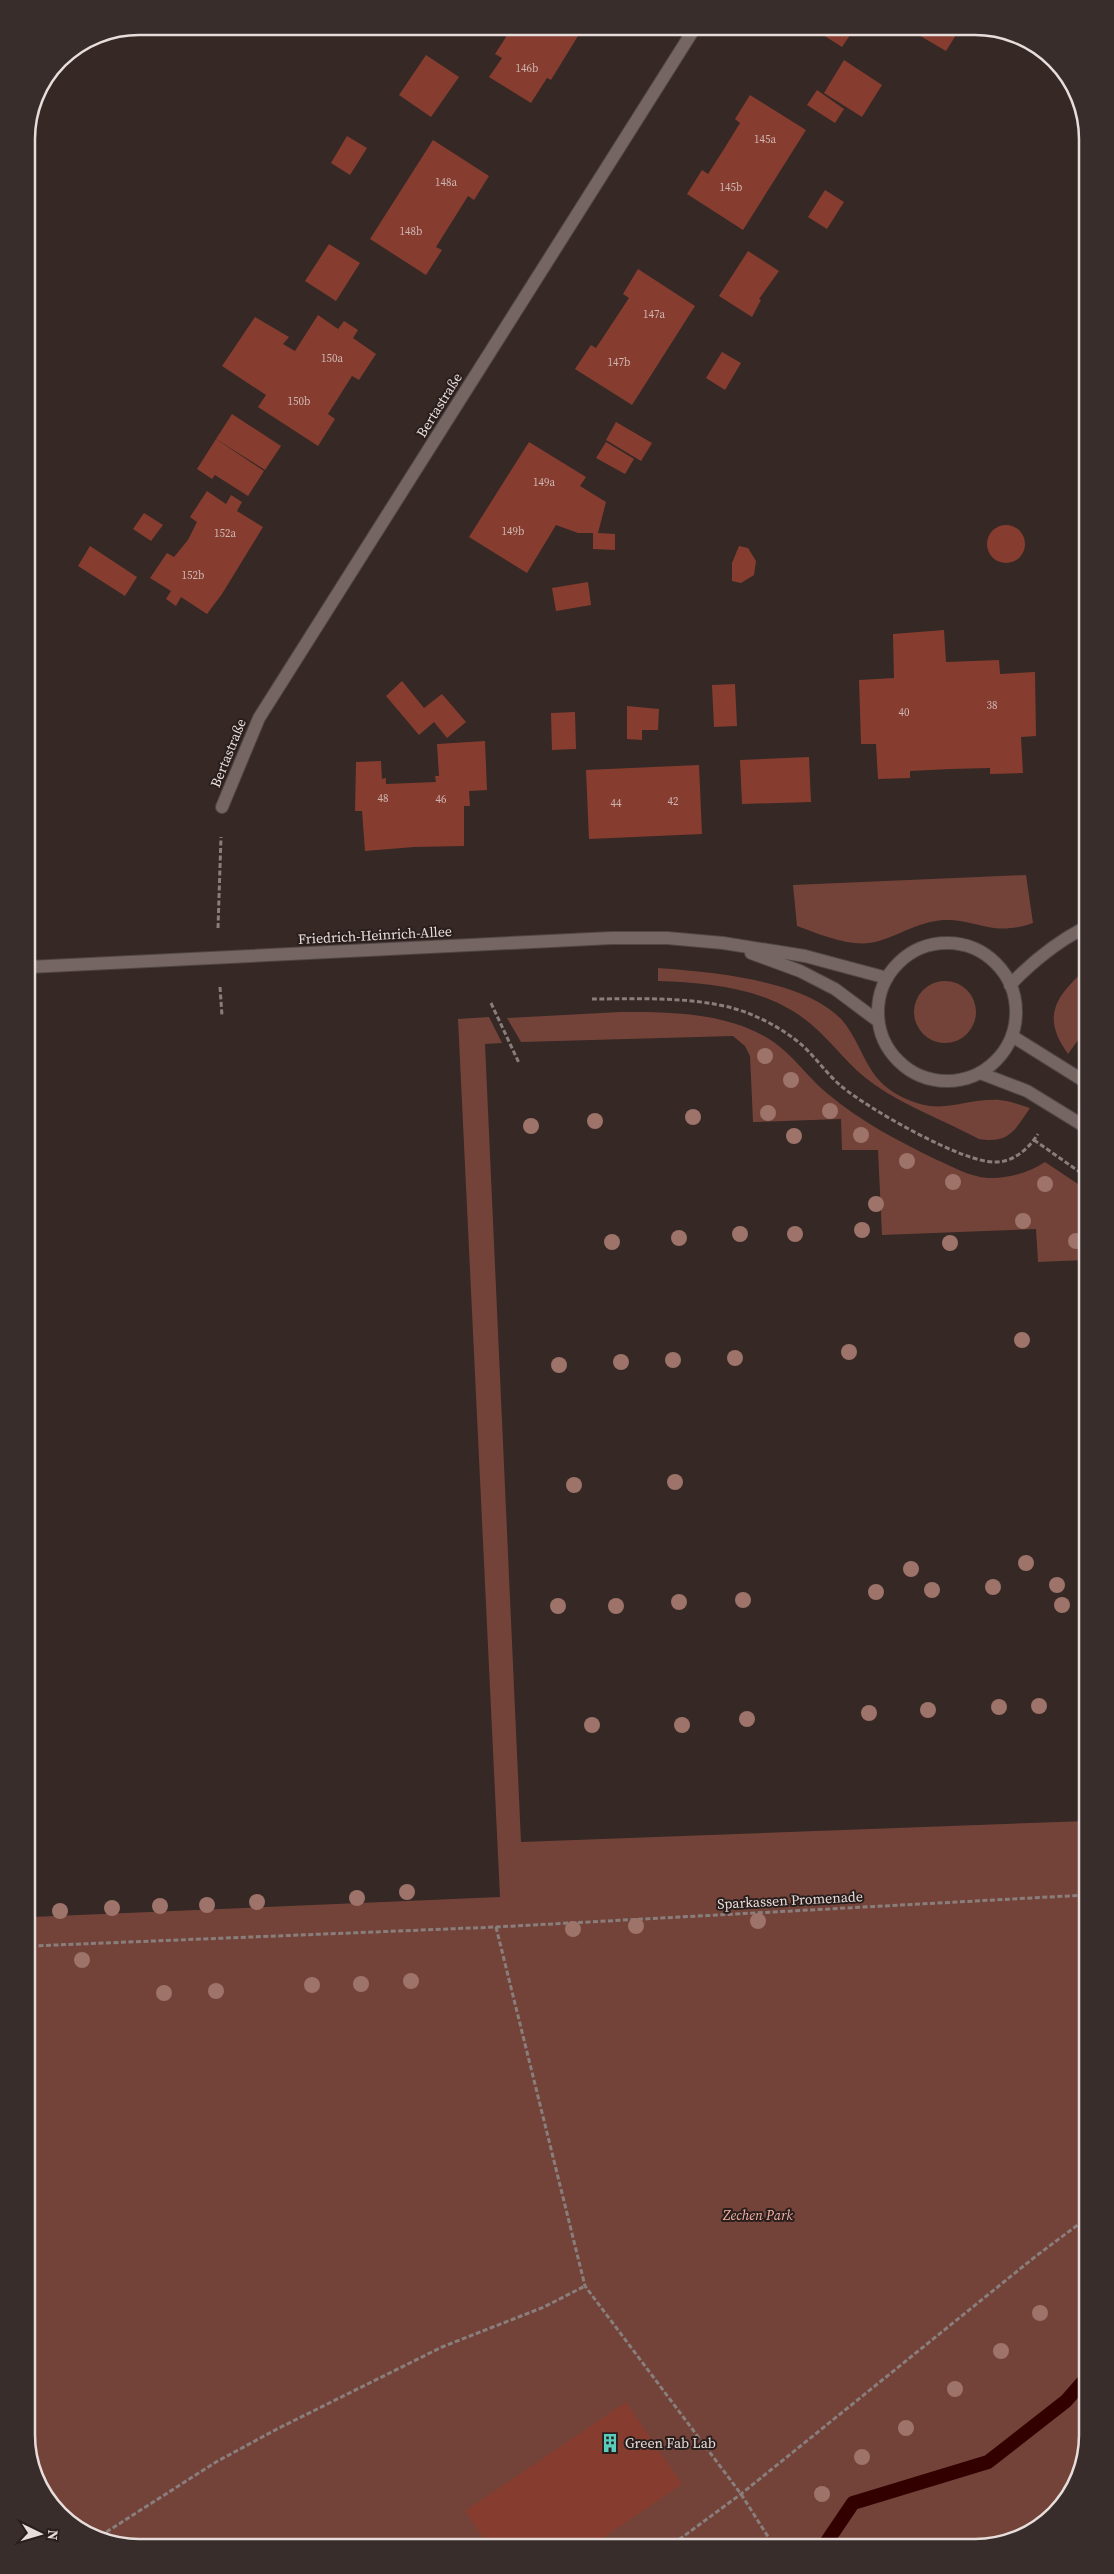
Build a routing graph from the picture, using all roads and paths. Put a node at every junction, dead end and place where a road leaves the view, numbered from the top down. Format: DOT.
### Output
graph roads {
  1 [pos="690,35"];
  2 [pos="222,807"];
  3 [pos="1079,931"];
  4 [pos="723,943"];
  5 [pos="218,958"];
  6 [pos="35,967"];
  7 [pos="887,978"];
  8 [pos="1010,985"];
  9 [pos="592,999"];
  10 [pos="491,1003"];
  11 [pos="222,1016"];
  12 [pos="878,1021"];
  13 [pos="1012,1036"];
  14 [pos="519,1063"];
  15 [pos="980,1073"];
  16 [pos="1079,1078"];
  17 [pos="1079,1123"];
  18 [pos="1079,1172"];
  19 [pos="1079,1895"];
  20 [pos="496,1927"];
  21 [pos="35,1946"];
  22 [pos="1079,2224"];
  23 [pos="585,2286"];
  24 [pos="741,2494"];
  25 [pos="105,2533"];
  26 [pos="680,2539"];
  27 [pos="769,2539"];
  1 -- 2 [label="main road, Bertastraße"];
  2 -- 5 [label="path"];
  3 -- 8 [label="main road"];
  4 -- 5 [label="main road, Friedrich-Heinrich-Allee"];
  4 -- 7 [label="main road, Friedrich-Heinrich-Allee"];
  4 -- 12 [label="main road, Friedrich-Heinrich-Allee"];
  5 -- 6 [label="main road, Friedrich-Heinrich-Allee"];
  5 -- 11 [label="path"];
  7 -- 8 [label="main road"];
  7 -- 12 [label="main road"];
  8 -- 13 [label="main road"];
  9 -- 18 [label="path"];
  10 -- 14 [label="path"];
  12 -- 15 [label="main road"];
  13 -- 15 [label="main road"];
  13 -- 16 [label="main road"];
  15 -- 17 [label="main road"];
  19 -- 20 [label="path, Sparkassen Promenade"];
  20 -- 21 [label="path, Sparkassen Promenade"];
  20 -- 23 [label="path"];
  22 -- 24 [label="path"];
  23 -- 24 [label="path"];
  23 -- 25 [label="path"];
  24 -- 26 [label="path"];
  24 -- 27 [label="path"];
}
